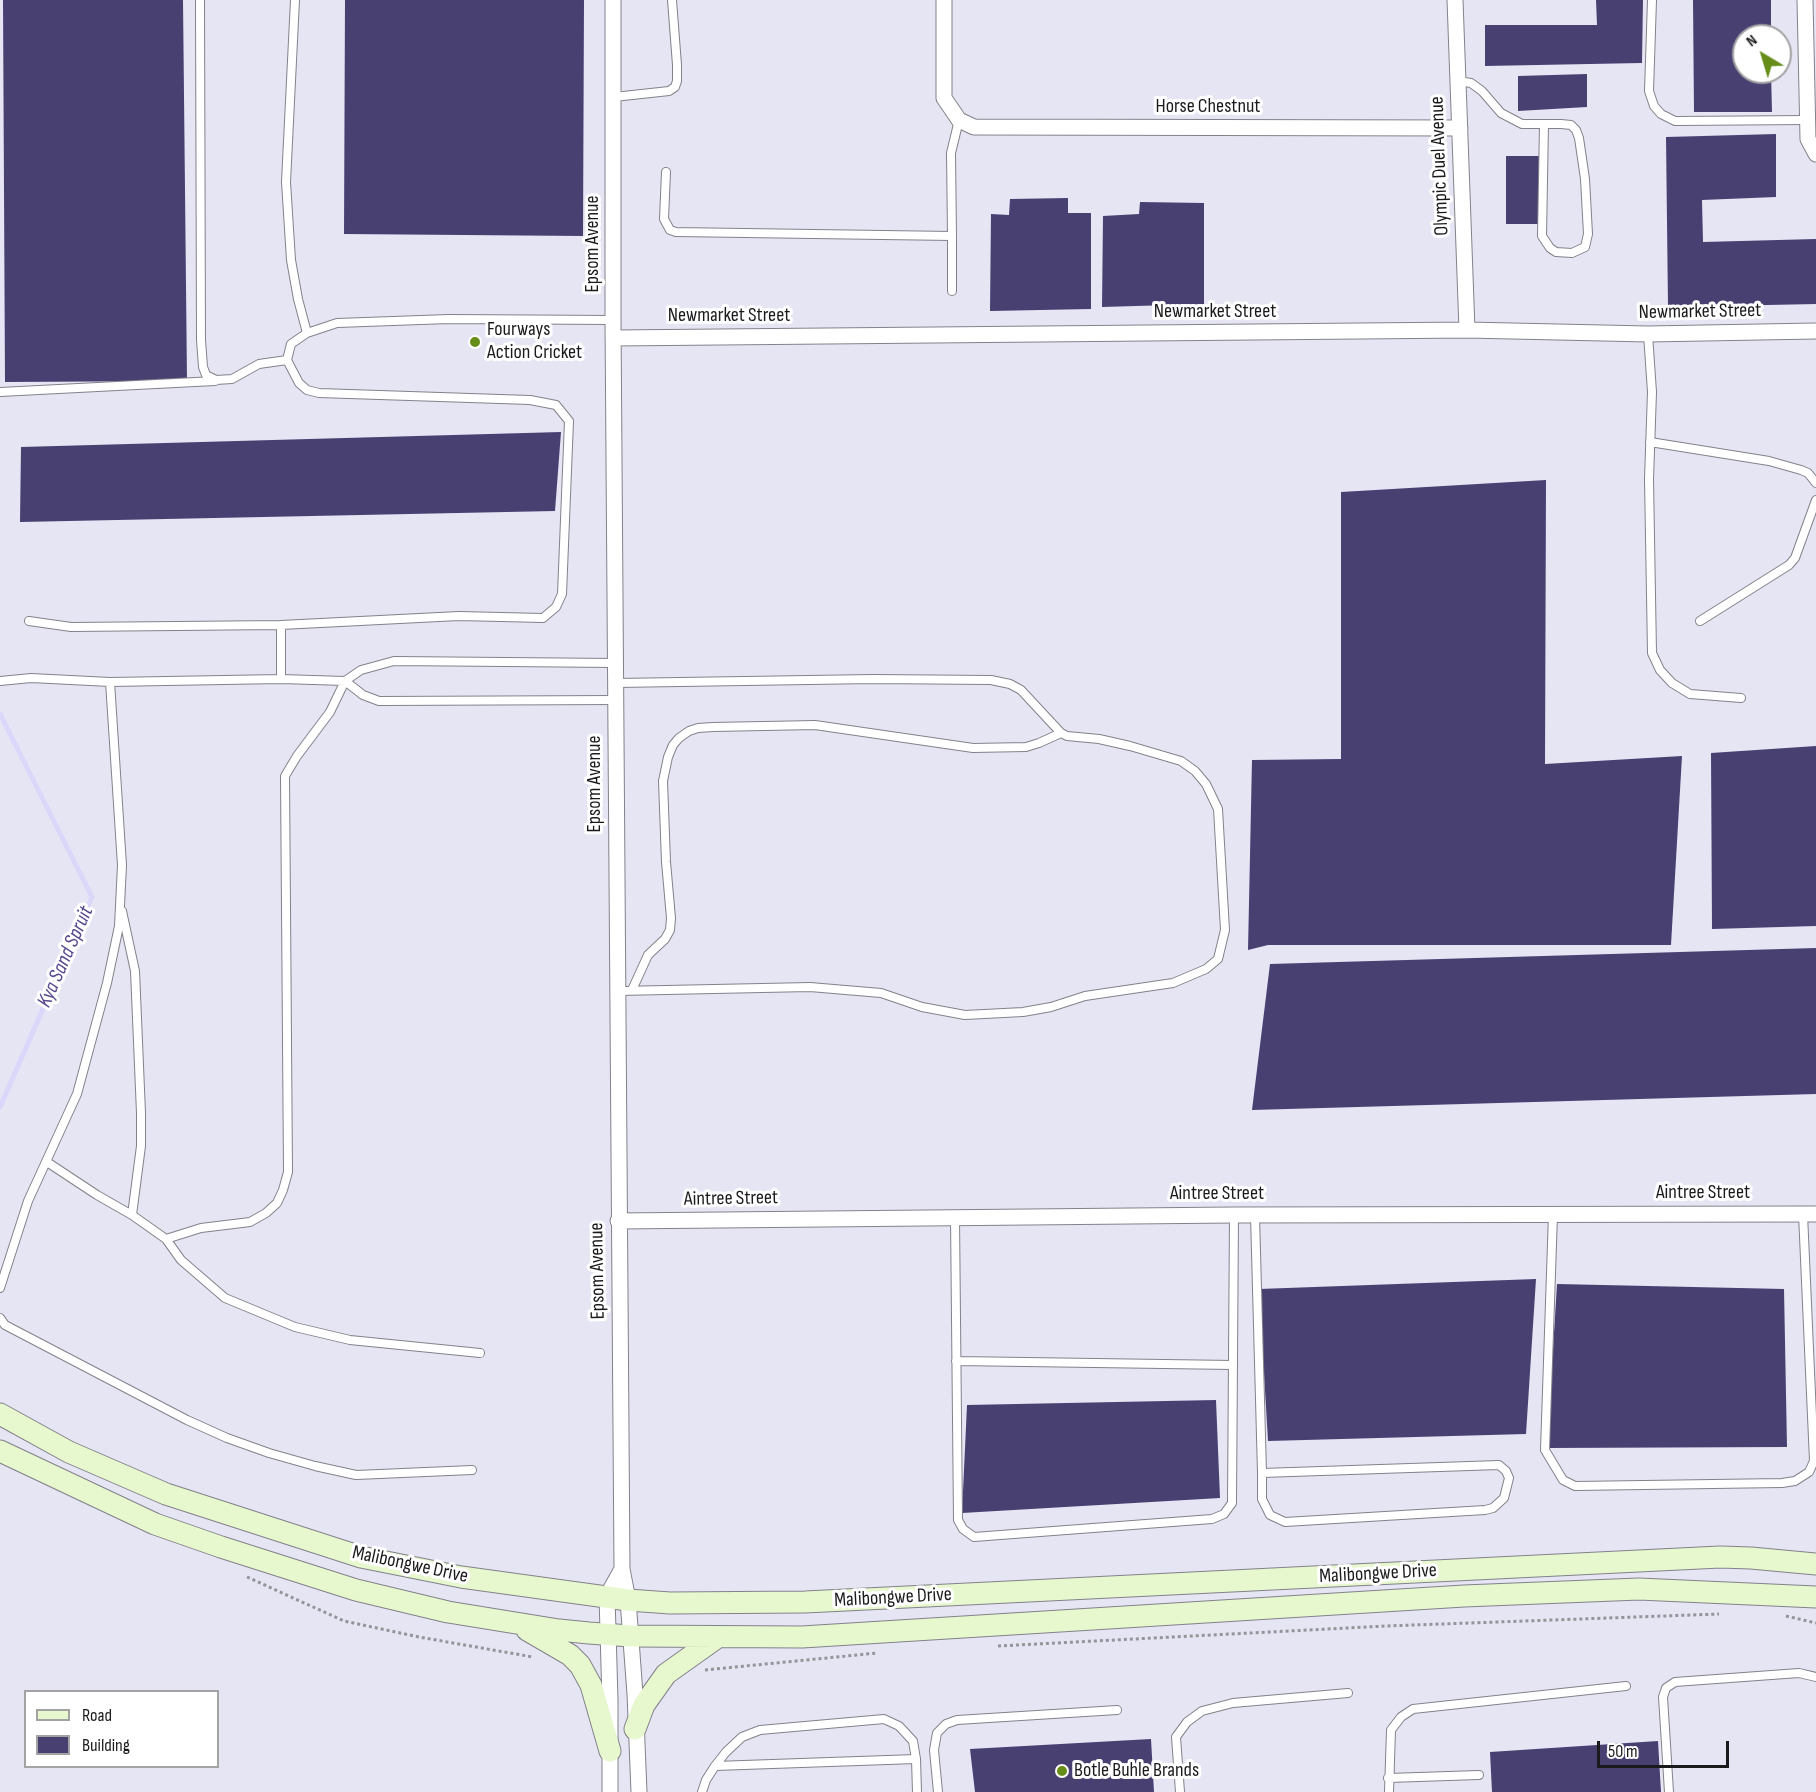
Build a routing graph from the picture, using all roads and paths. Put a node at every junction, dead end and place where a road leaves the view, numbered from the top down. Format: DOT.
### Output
graph roads {
  1 [pos="200,0"];
  2 [pos="295,0"];
  3 [pos="613,0"];
  4 [pos="672,0"];
  5 [pos="944,0"];
  6 [pos="1455,0"];
  7 [pos="1652,0"];
  8 [pos="1805,0"];
  9 [pos="1458,81"];
  10 [pos="614,97"];
  11 [pos="959,120"];
  12 [pos="1807,120"];
  13 [pos="1544,124"];
  14 [pos="1460,128"];
  15 [pos="1816,154"];
  16 [pos="666,172"];
  17 [pos="952,236"];
  18 [pos="952,291"];
  19 [pos="613,320"];
  20 [pos="1467,330"];
  21 [pos="1816,331"];
  22 [pos="307,333"];
  23 [pos="1648,334"];
  24 [pos="613,338"];
  25 [pos="287,360"];
  26 [pos="216,381"];
  27 [pos="0,392"];
  28 [pos="1650,442"];
  29 [pos="1816,483"];
  30 [pos="1816,500"];
  31 [pos="29,621"];
  32 [pos="1700,621"];
  33 [pos="280,625"];
  34 [pos="616,663"];
  35 [pos="281,679"];
  36 [pos="0,681"];
  37 [pos="345,681"];
  38 [pos="110,682"];
  39 [pos="616,683"];
  40 [pos="1741,698"];
  41 [pos="616,700"];
  42 [pos="1061,733"];
  43 [pos="120,901"];
  44 [pos="625,991"];
  45 [pos="47,1162"];
  46 [pos="1552,1214"];
  47 [pos="1810,1214"];
  48 [pos="132,1215"];
  49 [pos="1233,1215"];
  50 [pos="1255,1215"];
  51 [pos="955,1218"];
  52 [pos="618,1221"];
  53 [pos="166,1239"];
  54 [pos="0,1288"];
  55 [pos="0,1318"];
  56 [pos="480,1353"];
  57 [pos="956,1361"];
  58 [pos="1233,1365"];
  59 [pos="0,1414"];
  60 [pos="0,1451"];
  61 [pos="472,1470"];
  62 [pos="1262,1473"];
  63 [pos="1641,1562"];
  64 [pos="1816,1564"];
  65 [pos="1639,1589"];
  66 [pos="1816,1597"];
  67 [pos="617,1598"];
  68 [pos="1724,1614"];
  69 [pos="1780,1615"];
  70 [pos="1816,1623"];
  71 [pos="517,1624"];
  72 [pos="607,1634"];
  73 [pos="630,1636"];
  74 [pos="718,1637"];
  75 [pos="997,1646"];
  76 [pos="887,1652"];
  77 [pos="696,1671"];
  78 [pos="1816,1677"];
  79 [pos="1626,1686"];
  80 [pos="1348,1694"];
  81 [pos="1117,1710"];
  82 [pos="635,1729"];
  83 [pos="610,1751"];
  84 [pos="916,1759"];
  85 [pos="715,1766"];
  86 [pos="1479,1775"];
  87 [pos="1388,1778"];
  88 [pos="610,1792"];
  89 [pos="639,1792"];
  90 [pos="702,1792"];
  91 [pos="917,1792"];
  92 [pos="938,1792"];
  93 [pos="1180,1792"];
  94 [pos="1389,1792"];
  95 [pos="1669,1792"];
  1 -- 26 [label="lane"];
  2 -- 22 [label="lane"];
  3 -- 10 [label="street, Epsom Avenue"];
  4 -- 10 [label="lane"];
  5 -- 11 [label="street"];
  6 -- 9 [label="street, Olympic Duel Avenue"];
  7 -- 12 [label="lane"];
  8 -- 12 [label="street"];
  9 -- 13 [label="lane"];
  9 -- 14 [label="street, Olympic Duel Avenue"];
  10 -- 19 [label="street, Epsom Avenue"];
  11 -- 14 [label="street, Horse Chestnut"];
  11 -- 17 [label="lane"];
  12 -- 15 [label="street"];
  13 -- 13 [label="lane"];
  14 -- 20 [label="street, Olympic Duel Avenue"];
  16 -- 17 [label="lane"];
  17 -- 18 [label="lane"];
  19 -- 22 [label="lane"];
  19 -- 24 [label="street, Epsom Avenue"];
  20 -- 23 [label="street, Newmarket Street"];
  20 -- 24 [label="street, Newmarket Street"];
  21 -- 23 [label="street, Newmarket Street"];
  22 -- 25 [label="lane"];
  23 -- 28 [label="lane"];
  24 -- 34 [label="street, Epsom Avenue"];
  25 -- 26 [label="lane"];
  25 -- 33 [label="lane"];
  26 -- 27 [label="lane"];
  28 -- 29 [label="lane"];
  28 -- 40 [label="lane"];
  30 -- 32 [label="lane"];
  31 -- 33 [label="lane"];
  33 -- 35 [label="lane"];
  34 -- 37 [label="lane"];
  34 -- 39 [label="street, Epsom Avenue"];
  35 -- 37 [label="lane"];
  35 -- 38 [label="lane"];
  36 -- 38 [label="lane"];
  37 -- 41 [label="lane"];
  37 -- 53 [label="lane"];
  38 -- 43 [label="lane"];
  39 -- 41 [label="street, Epsom Avenue"];
  39 -- 42 [label="lane"];
  41 -- 44 [label="street, Epsom Avenue"];
  42 -- 44 [label="lane"];
  42 -- 44 [label="lane"];
  43 -- 45 [label="lane"];
  43 -- 48 [label="lane"];
  44 -- 52 [label="street, Epsom Avenue"];
  45 -- 48 [label="lane"];
  45 -- 54 [label="lane"];
  46 -- 47 [label="street, Aintree Street"];
  46 -- 47 [label="lane"];
  46 -- 50 [label="street, Aintree Street"];
  48 -- 53 [label="lane"];
  49 -- 50 [label="street, Aintree Street"];
  49 -- 51 [label="street, Aintree Street"];
  49 -- 58 [label="lane"];
  50 -- 62 [label="lane"];
  51 -- 52 [label="street, Aintree Street"];
  51 -- 57 [label="lane"];
  52 -- 67 [label="street, Epsom Avenue"];
  53 -- 56 [label="lane"];
  55 -- 61 [label="lane"];
  57 -- 58 [label="lane"];
  57 -- 58 [label="lane"];
  59 -- 67 [label="main road, Malibongwe Drive"];
  60 -- 71 [label="main road, Malibongwe Drive"];
  62 -- 62 [label="lane"];
  63 -- 64 [label="main road, Malibongwe Drive"];
  63 -- 65 [label="main road"];
  63 -- 67 [label="main road, Malibongwe Drive"];
  65 -- 66 [label="main road, Malibongwe Drive"];
  65 -- 74 [label="main road, Malibongwe Drive"];
  67 -- 72 [label="street, Epsom Avenue"];
  67 -- 73 [label="street"];
  68 -- 75 [label="path"];
  69 -- 70 [label="path"];
  71 -- 72 [label="main road, Malibongwe Drive"];
  71 -- 83 [label="main road"];
  72 -- 73 [label="main road, Malibongwe Drive"];
  72 -- 83 [label="street, Epsom Avenue"];
  73 -- 74 [label="main road, Malibongwe Drive"];
  73 -- 82 [label="street"];
  74 -- 82 [label="main road"];
  76 -- 77 [label="path"];
  78 -- 95 [label="lane"];
  79 -- 87 [label="lane"];
  80 -- 93 [label="lane"];
  81 -- 92 [label="lane"];
  82 -- 89 [label="street"];
  83 -- 88 [label="street, Epsom Avenue"];
  84 -- 85 [label="lane"];
  84 -- 85 [label="lane"];
  84 -- 91 [label="lane"];
  85 -- 90 [label="lane"];
  86 -- 87 [label="lane"];
  87 -- 94 [label="lane"];
}
